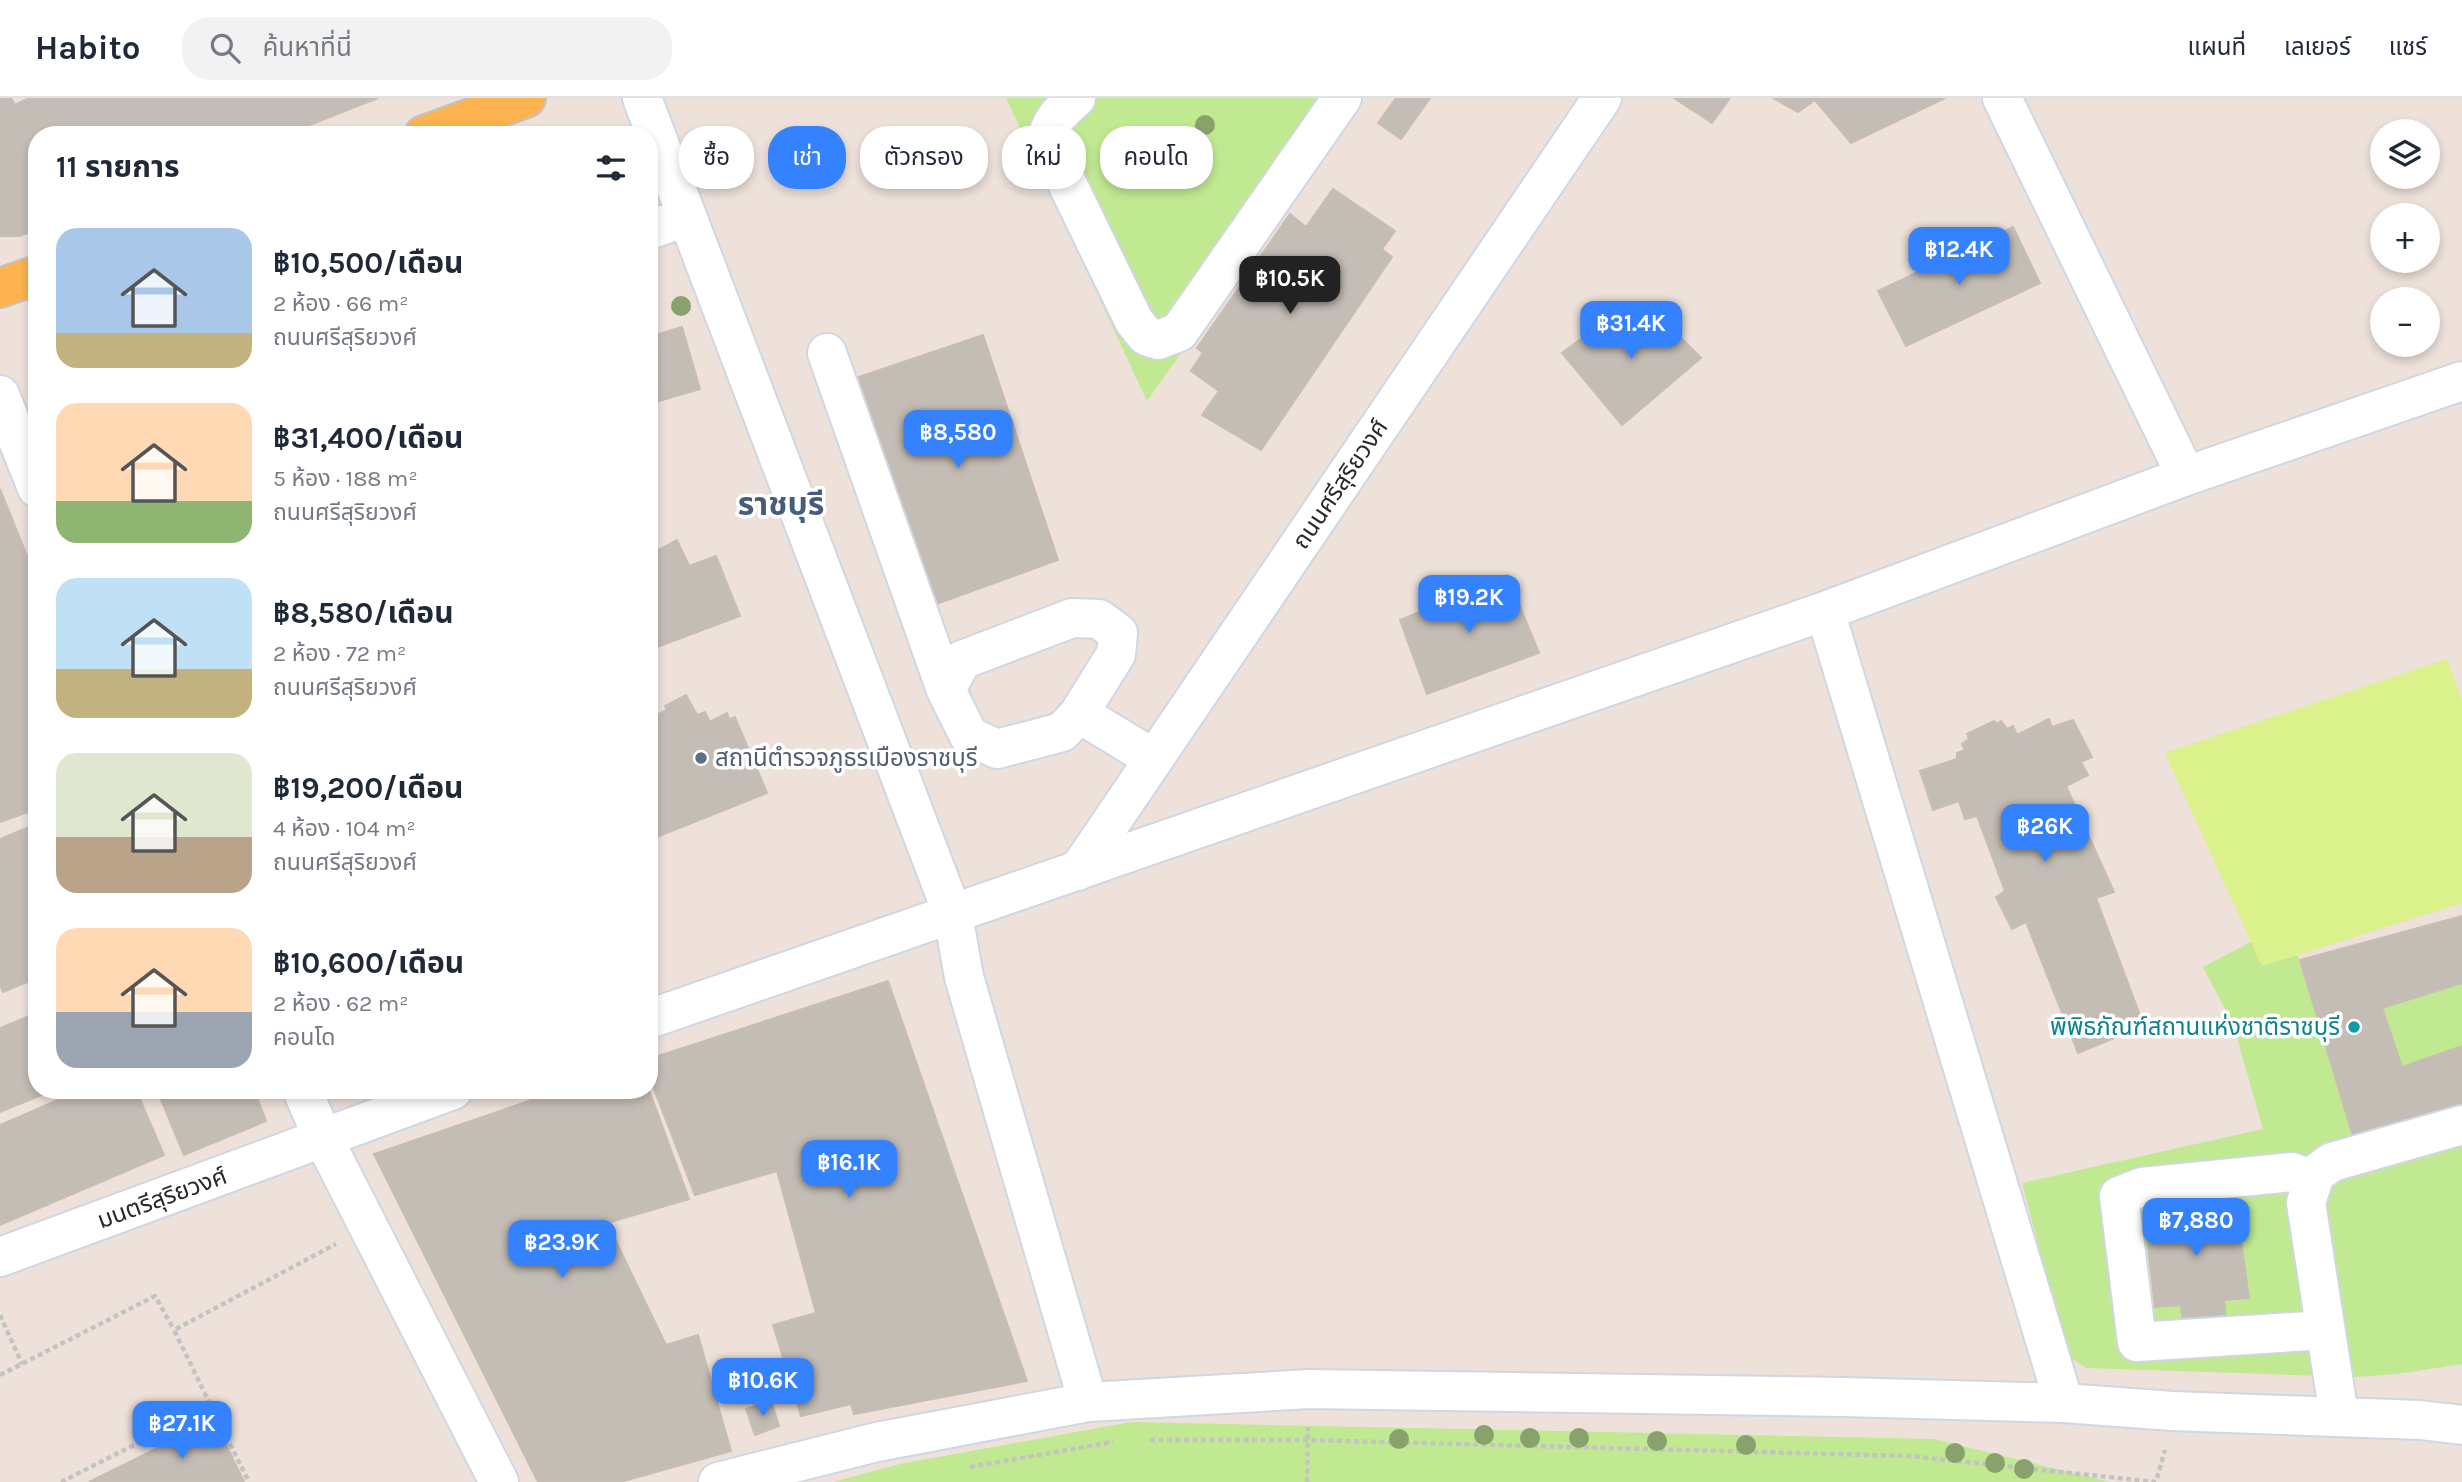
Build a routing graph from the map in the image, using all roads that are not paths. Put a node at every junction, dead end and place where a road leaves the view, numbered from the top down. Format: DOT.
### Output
graph roads {
  1 [pos="526,98"];
  2 [pos="642,98"];
  3 [pos="1076,98"];
  4 [pos="1342,98"];
  5 [pos="1602,98"];
  6 [pos="2002,98"];
  7 [pos="449,126"];
  8 [pos="652,126"];
  9 [pos="658,141"];
  10 [pos="686,217"];
  11 [pos="658,227"];
  12 [pos="28,278"];
  13 [pos="0,288"];
  14 [pos="827,353"];
  15 [pos="2462,381"];
  16 [pos="0,395"];
  17 [pos="28,457"];
  18 [pos="2186,476"];
  19 [pos="1825,611"];
  20 [pos="946,690"];
  21 [pos="1078,715"];
  22 [pos="1154,759"];
  23 [pos="1077,871"];
  24 [pos="953,915"];
  25 [pos="658,1016"];
  26 [pos="306,1099"];
  27 [pos="429,1099"];
  28 [pos="2462,1125"];
  29 [pos="323,1138"];
  30 [pos="2313,1180"];
  31 [pos="0,1257"];
  32 [pos="2325,1330"];
  33 [pos="1088,1402"];
  34 [pos="2064,1403"];
  35 [pos="2339,1416"];
  36 [pos="2462,1425"];
  37 [pos="499,1482"];
  38 [pos="718,1482"];
  1 -- 7 [label="main road"];
  2 -- 8 [label="street"];
  3 -- 4 [label="street"];
  5 -- 22 [label="street, ถนนศรีสุริยวงศ์"];
  6 -- 18 [label="street"];
  9 -- 10 [label="street"];
  10 -- 11 [label="street"];
  10 -- 24 [label="street"];
  12 -- 13 [label="main road"];
  14 -- 20 [label="street"];
  15 -- 18 [label="street"];
  16 -- 17 [label="street"];
  18 -- 19 [label="street"];
  19 -- 23 [label="street"];
  19 -- 34 [label="street"];
  20 -- 21 [label="street"];
  20 -- 21 [label="street"];
  21 -- 22 [label="street"];
  22 -- 23 [label="street, ถนนศรีสุริยวงศ์"];
  23 -- 24 [label="street"];
  24 -- 25 [label="street"];
  24 -- 33 [label="street"];
  26 -- 29 [label="street"];
  27 -- 29 [label="street, มนตรีสุริยวงศ์"];
  28 -- 30 [label="street"];
  29 -- 31 [label="street, มนตรีสุริยวงศ์"];
  29 -- 37 [label="street"];
  30 -- 32 [label="street"];
  30 -- 32 [label="street"];
  32 -- 35 [label="street"];
  33 -- 34 [label="street"];
  33 -- 38 [label="street"];
  34 -- 35 [label="street"];
  35 -- 36 [label="street"];
}
